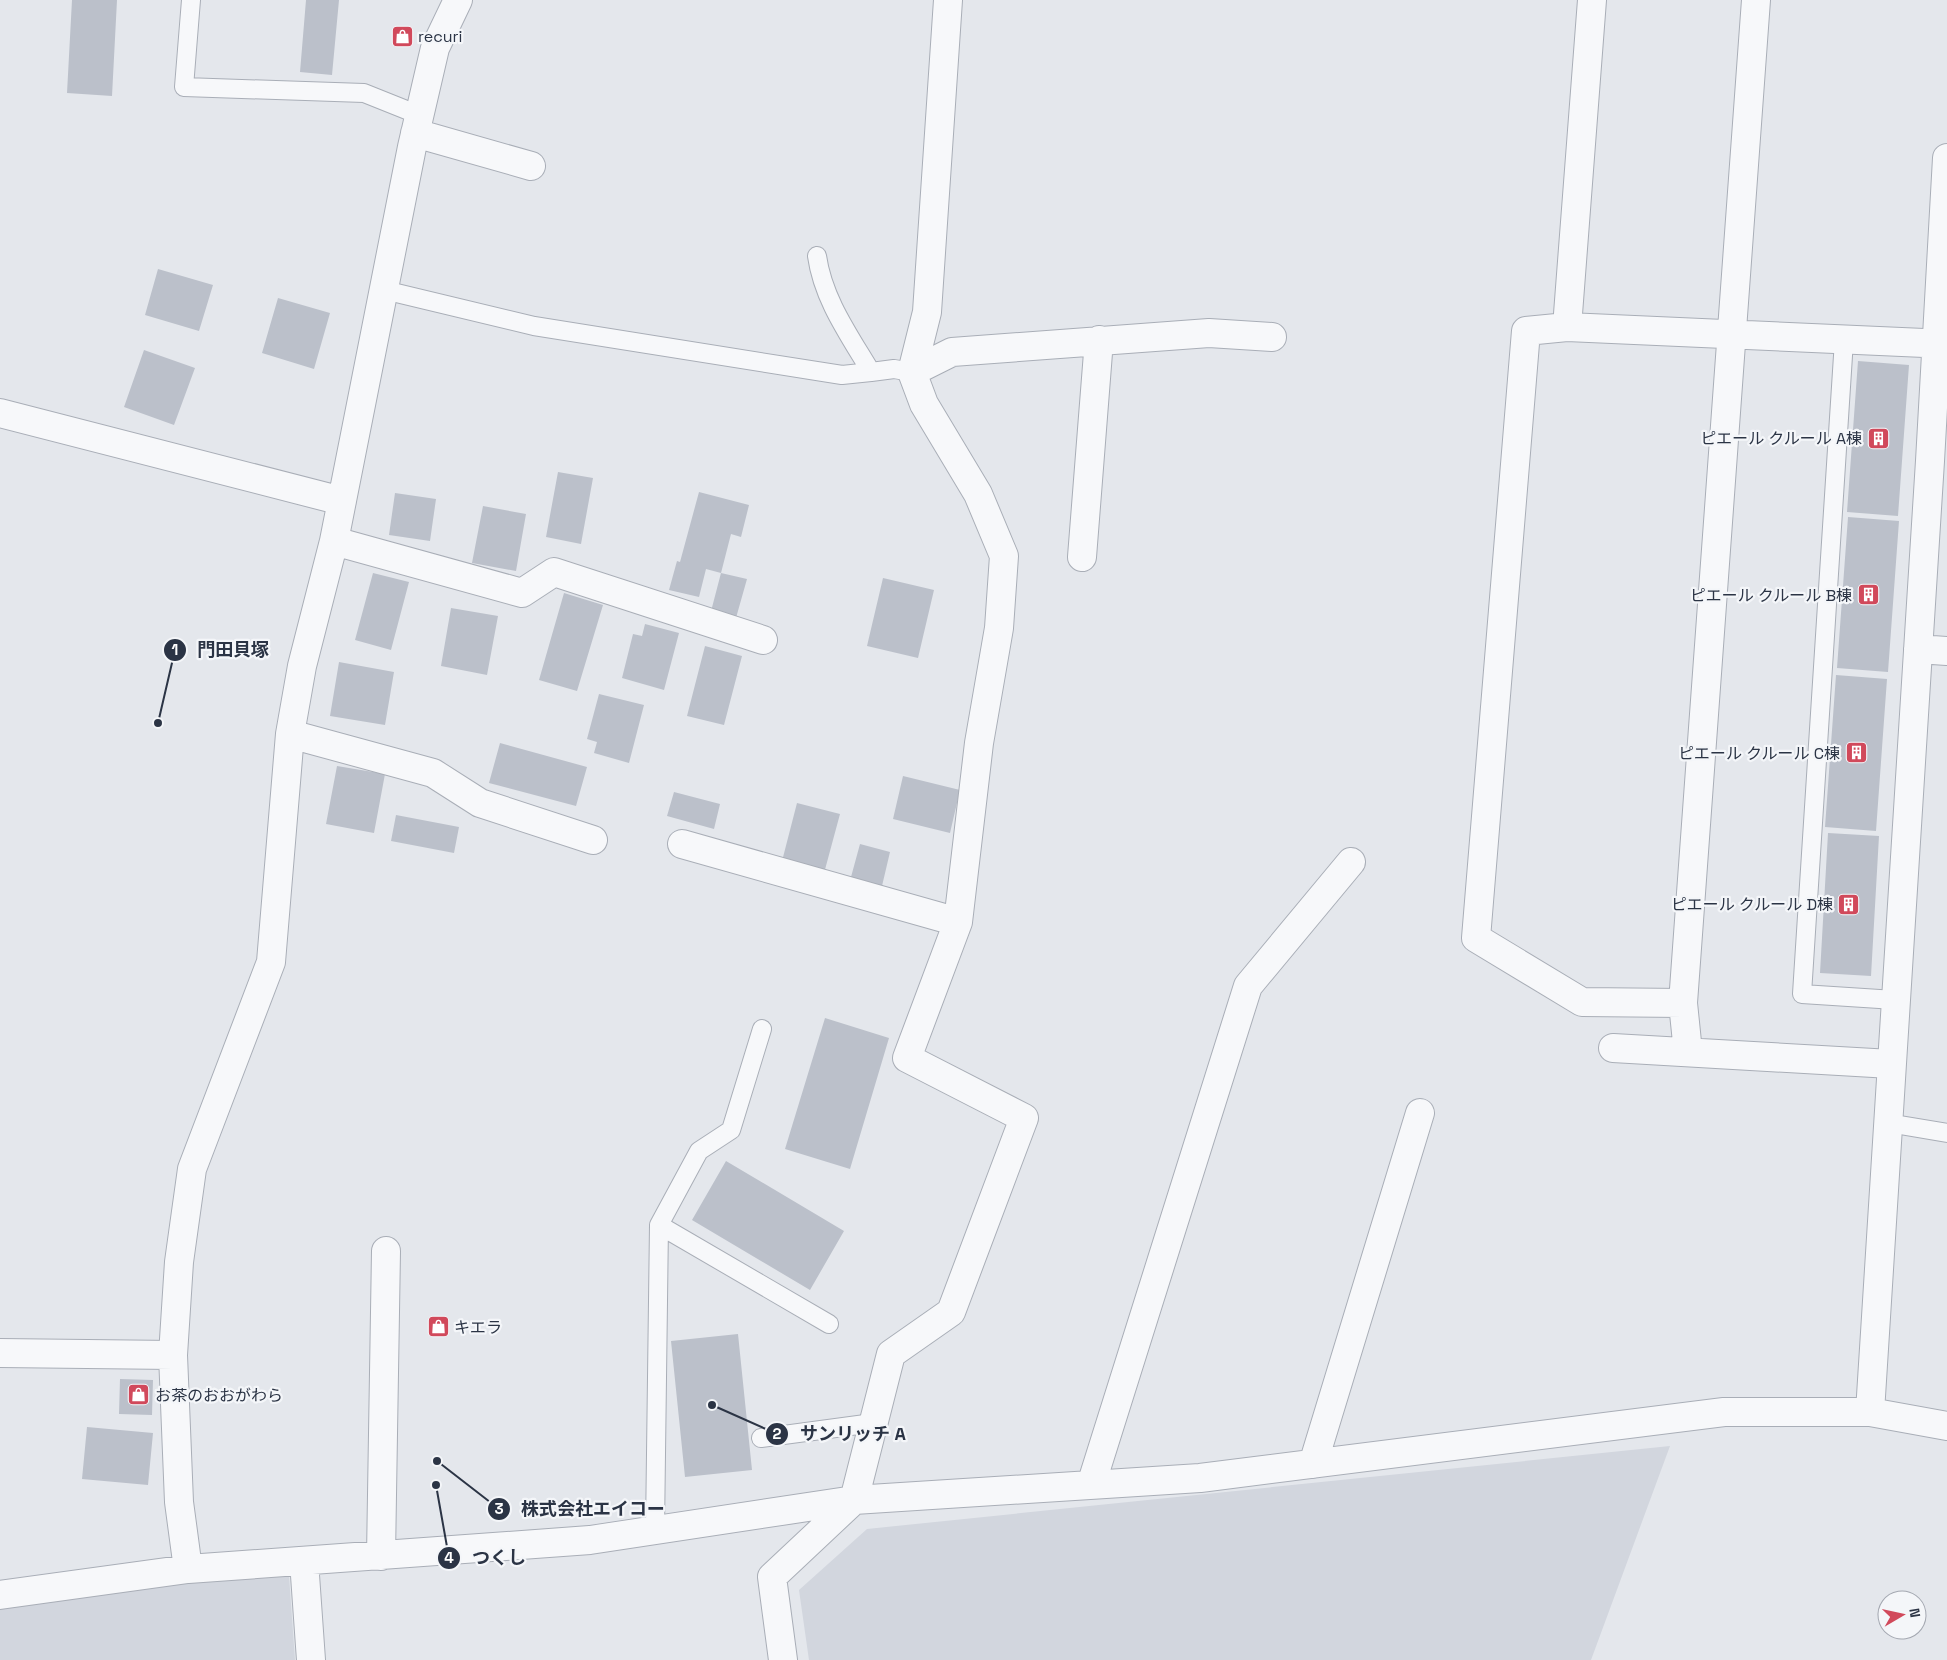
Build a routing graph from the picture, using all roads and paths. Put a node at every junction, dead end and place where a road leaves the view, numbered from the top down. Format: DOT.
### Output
graph roads {
  1 [pos="191,0"];
  2 [pos="458,0"];
  3 [pos="948,0"];
  4 [pos="1592,0"];
  5 [pos="1756,0"];
  6 [pos="417,124"];
  7 [pos="1947,158"];
  8 [pos="531,166"];
  9 [pos="816,256"];
  10 [pos="384,290"];
  11 [pos="1567,327"];
  12 [pos="1732,334"];
  13 [pos="1272,337"];
  14 [pos="1099,340"];
  15 [pos="1844,340"];
  16 [pos="1941,344"];
  17 [pos="871,372"];
  18 [pos="912,372"];
  19 [pos="0,413"];
  20 [pos="1939,461"];
  21 [pos="342,501"];
  22 [pos="334,541"];
  23 [pos="1082,557"];
  24 [pos="763,640"];
  25 [pos="1918,649"];
  26 [pos="1947,651"];
  27 [pos="290,734"];
  28 [pos="593,840"];
  29 [pos="682,844"];
  30 [pos="1351,862"];
  31 [pos="958,922"];
  32 [pos="1895,1000"];
  33 [pos="1683,1003"];
  34 [pos="762,1029"];
  35 [pos="1613,1048"];
  36 [pos="1688,1052"];
  37 [pos="1892,1064"];
  38 [pos="1420,1113"];
  39 [pos="1888,1123"];
  40 [pos="1947,1133"];
  41 [pos="659,1225"];
  42 [pos="386,1251"];
  43 [pos="829,1324"];
  44 [pos="0,1353"];
  45 [pos="173,1355"];
  46 [pos="1870,1412"];
  47 [pos="873,1423"];
  48 [pos="1947,1426"];
  49 [pos="760,1438"];
  50 [pos="1313,1464"];
  51 [pos="1091,1485"];
  52 [pos="854,1500"];
  53 [pos="656,1530"];
  54 [pos="381,1556"];
  55 [pos="304,1561"];
  56 [pos="188,1569"];
  57 [pos="0,1596"];
  58 [pos="311,1660"];
  59 [pos="783,1660"];
  1 -- 6 [label="lane"];
  2 -- 6 [label="street"];
  3 -- 18 [label="street"];
  4 -- 11 [label="street"];
  5 -- 12 [label="street"];
  6 -- 8 [label="street"];
  6 -- 10 [label="street"];
  7 -- 16 [label="street"];
  9 -- 17 [label="lane"];
  10 -- 17 [label="lane"];
  10 -- 21 [label="street"];
  11 -- 12 [label="street"];
  11 -- 33 [label="street"];
  12 -- 15 [label="street"];
  12 -- 33 [label="street"];
  13 -- 14 [label="street"];
  14 -- 18 [label="street"];
  14 -- 23 [label="street"];
  15 -- 16 [label="street"];
  15 -- 32 [label="lane"];
  16 -- 20 [label="street"];
  17 -- 18 [label="lane"];
  18 -- 31 [label="street"];
  19 -- 21 [label="street"];
  20 -- 25 [label="street"];
  21 -- 22 [label="street"];
  22 -- 24 [label="street"];
  22 -- 27 [label="street"];
  25 -- 26 [label="street"];
  25 -- 32 [label="street"];
  27 -- 28 [label="street"];
  27 -- 45 [label="street"];
  29 -- 31 [label="street"];
  30 -- 51 [label="street"];
  31 -- 47 [label="street"];
  32 -- 37 [label="street"];
  33 -- 36 [label="street"];
  34 -- 41 [label="lane"];
  35 -- 36 [label="street"];
  36 -- 37 [label="street"];
  37 -- 39 [label="street"];
  38 -- 50 [label="street"];
  39 -- 40 [label="lane"];
  39 -- 46 [label="street"];
  41 -- 43 [label="lane"];
  41 -- 53 [label="lane"];
  42 -- 54 [label="street"];
  44 -- 45 [label="street"];
  45 -- 56 [label="street"];
  46 -- 48 [label="street"];
  46 -- 50 [label="street"];
  47 -- 49 [label="lane"];
  47 -- 52 [label="street"];
  50 -- 51 [label="street"];
  51 -- 52 [label="street"];
  52 -- 53 [label="street"];
  52 -- 59 [label="street"];
  53 -- 54 [label="street"];
  54 -- 55 [label="street"];
  55 -- 56 [label="street"];
  55 -- 58 [label="street"];
  56 -- 57 [label="street"];
}
